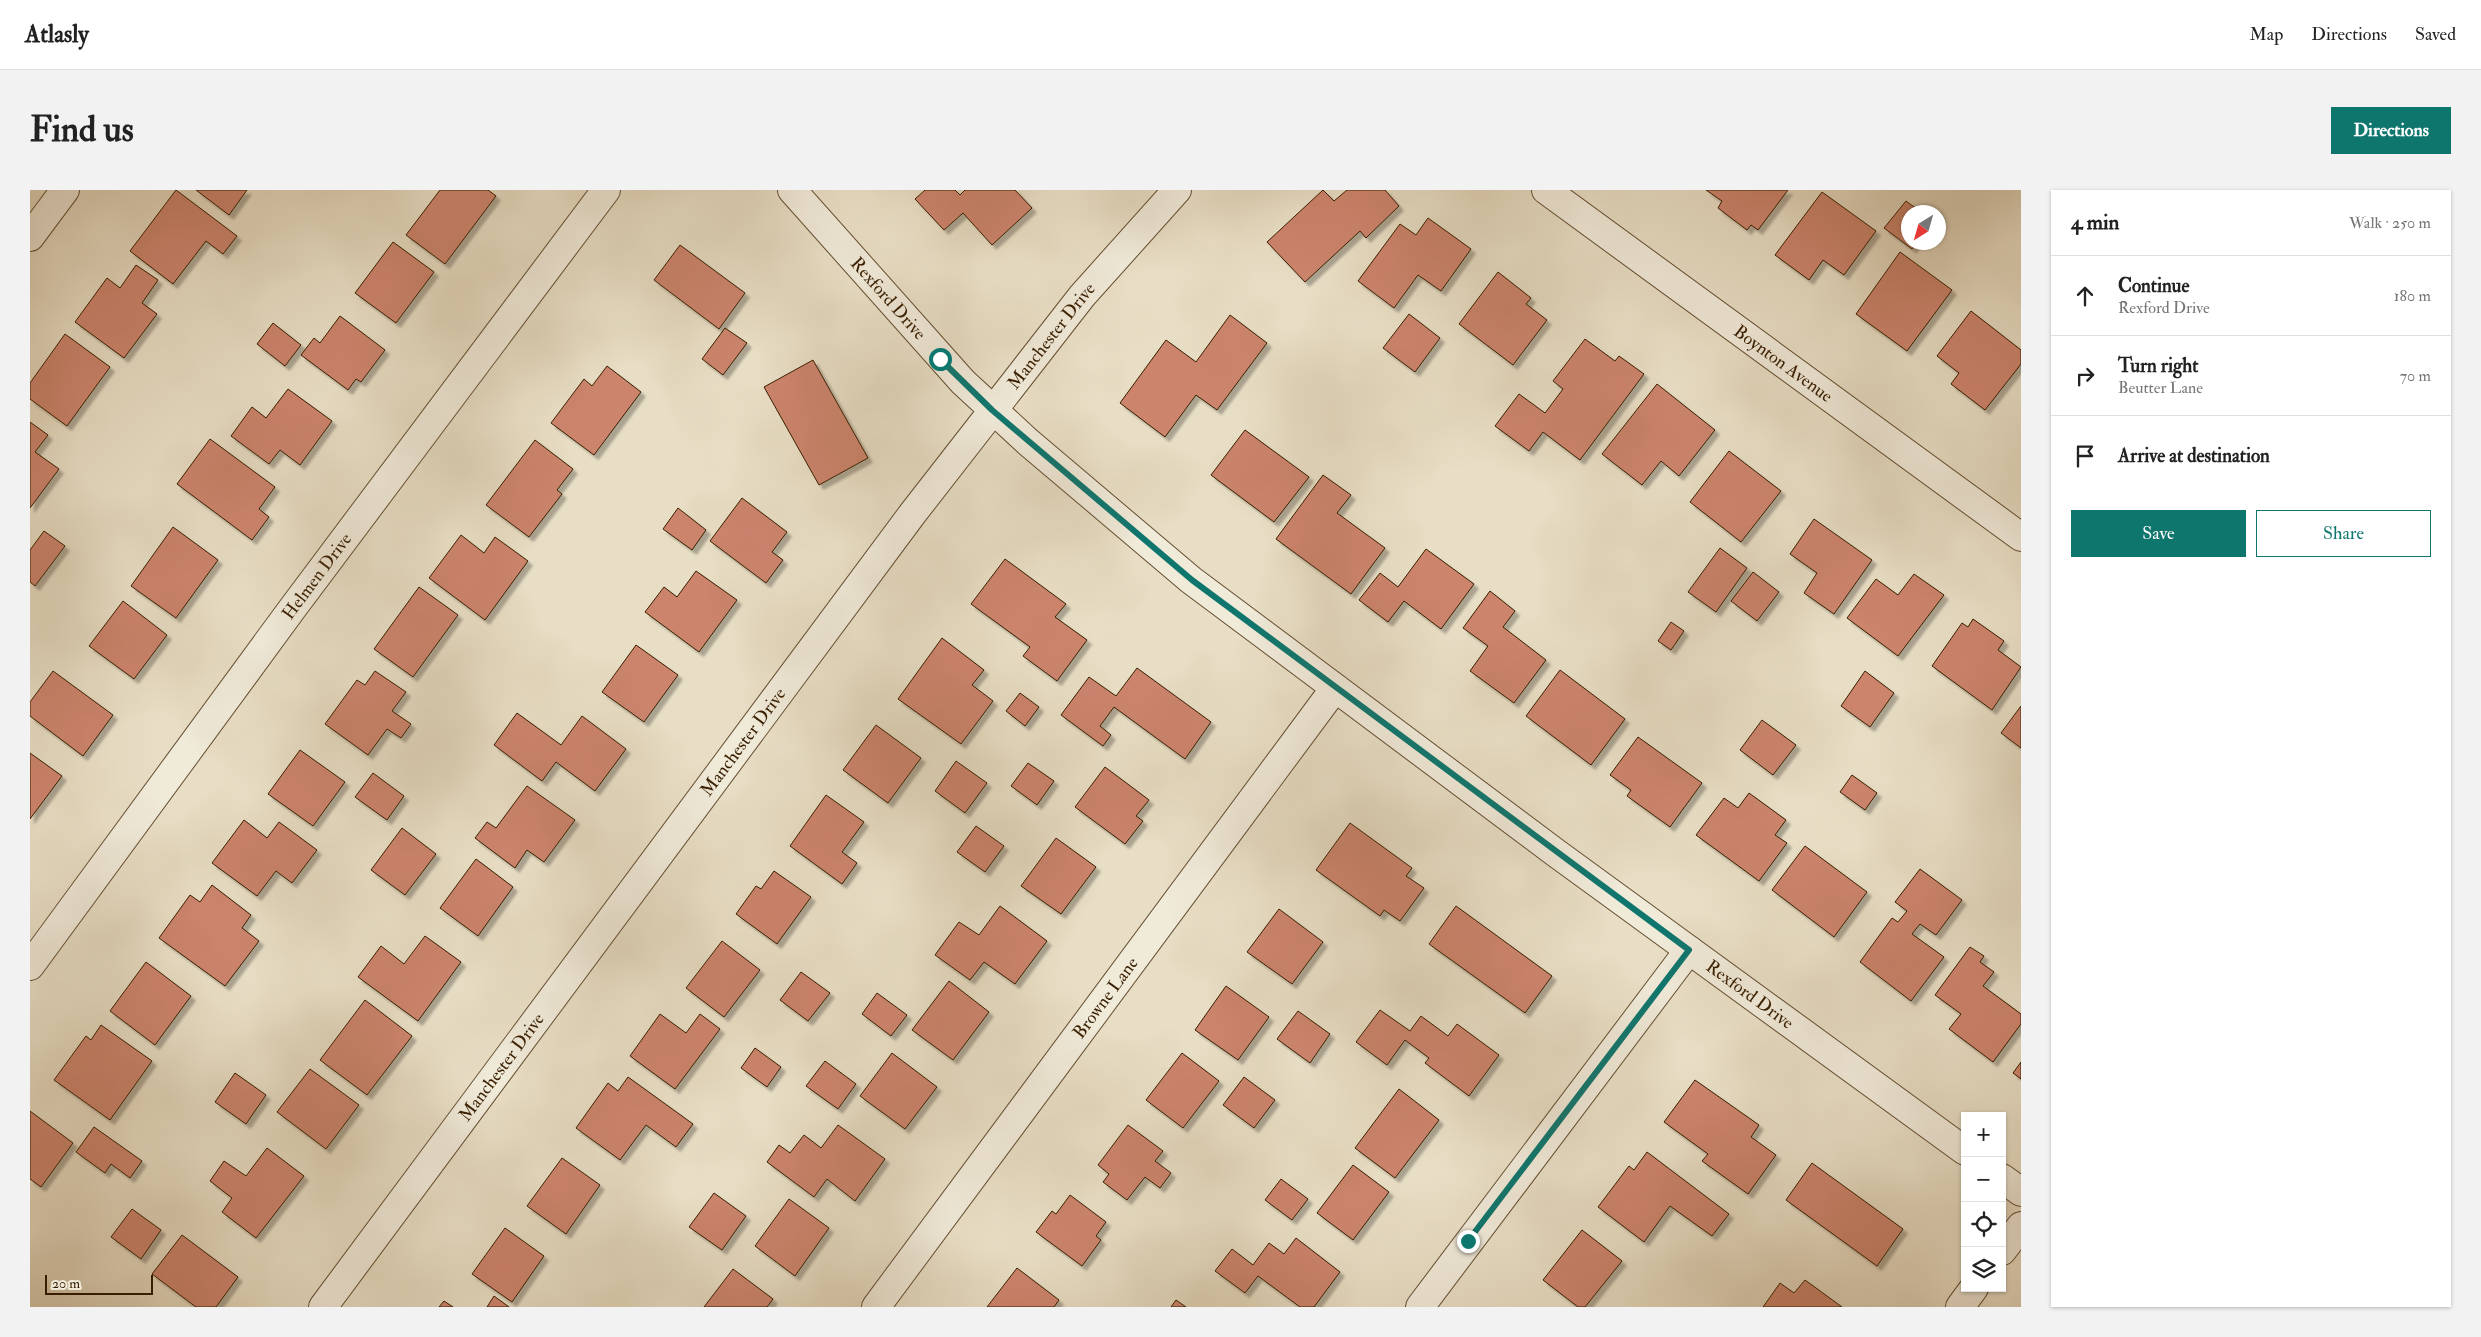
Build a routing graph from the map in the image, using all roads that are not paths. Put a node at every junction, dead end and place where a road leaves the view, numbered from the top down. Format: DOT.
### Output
graph roads {
  1 [pos="65,190"];
  2 [pos="606,190"];
  3 [pos="792,190"];
  4 [pos="1178,190"];
  5 [pos="1546,190"];
  6 [pos="30,237"];
  7 [pos="992,410"];
  8 [pos="2021,537"];
  9 [pos="1335,688"];
  10 [pos="1689,950"];
  11 [pos="30,966"];
  12 [pos="1961,1148"];
  13 [pos="2006,1181"];
  14 [pos="2021,1192"];
  15 [pos="2021,1226"];
  16 [pos="2005,1247"];
  17 [pos="1971,1292"];
  18 [pos="323,1307"];
  19 [pos="876,1307"];
  20 [pos="1420,1307"];
  21 [pos="1960,1307"];
  1 -- 6 [label="street"];
  2 -- 11 [label="street, Helmen Drive"];
  3 -- 7 [label="street, Rexford Drive"];
  4 -- 7 [label="street, Manchester Drive"];
  5 -- 8 [label="street, Boynton Avenue"];
  7 -- 9 [label="street, Rexford Drive"];
  7 -- 18 [label="street, Manchester Drive"];
  9 -- 10 [label="street, Rexford Drive"];
  9 -- 19 [label="street, Browne Lane"];
  10 -- 12 [label="street, Rexford Drive"];
  10 -- 20 [label="street"];
  13 -- 14 [label="street"];
  15 -- 16 [label="street"];
  17 -- 21 [label="street"];
}
